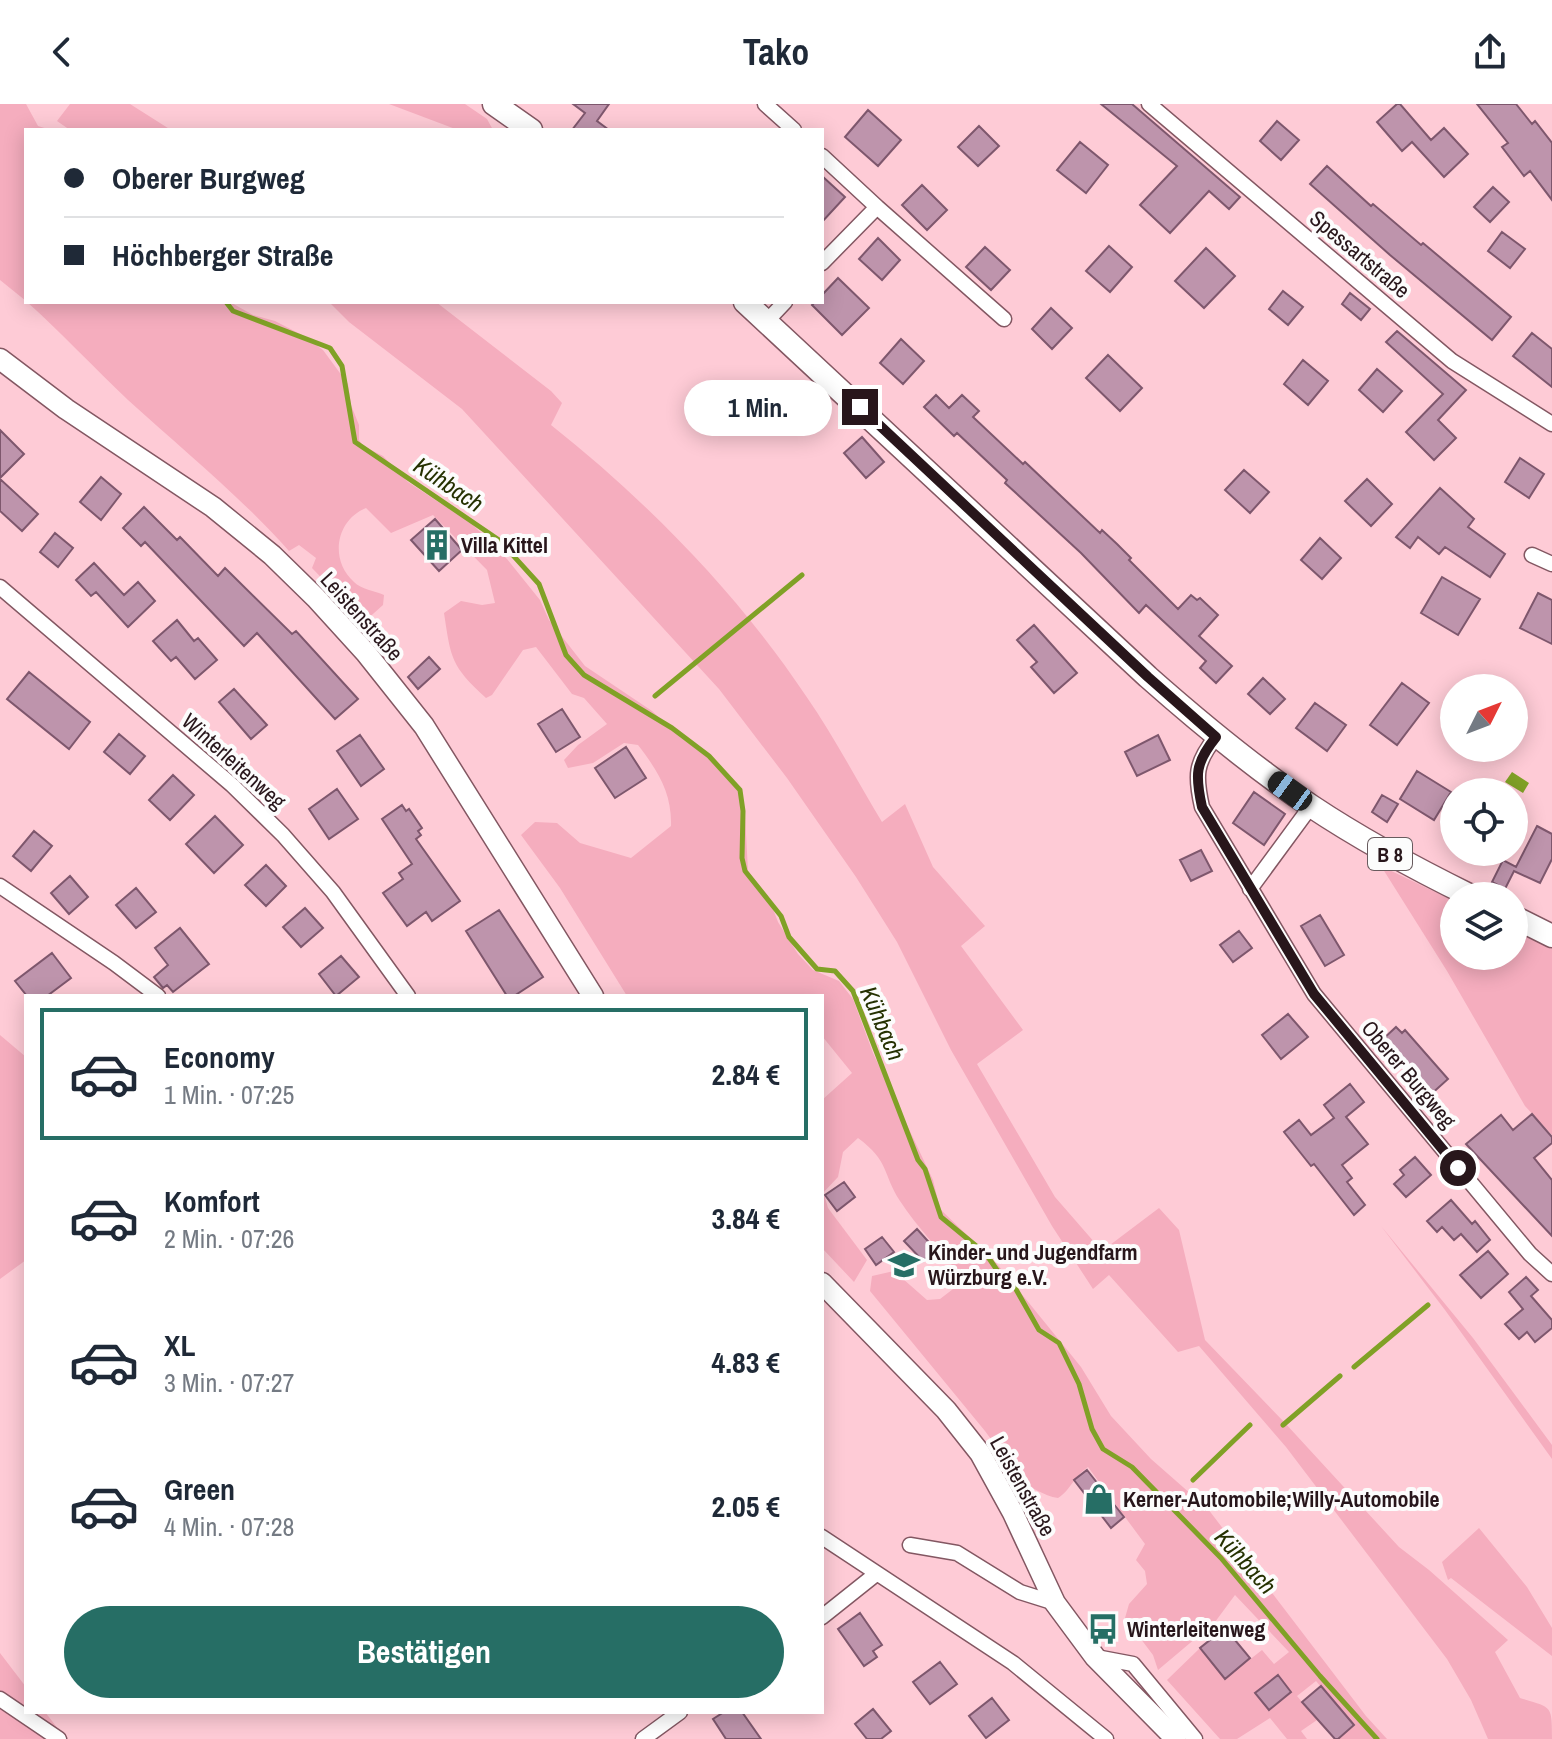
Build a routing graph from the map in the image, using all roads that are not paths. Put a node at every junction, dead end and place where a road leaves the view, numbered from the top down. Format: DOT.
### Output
graph roads {
  1 [pos="494,104"];
  2 [pos="765,104"];
  3 [pos="1149,104"];
  4 [pos="528,128"];
  5 [pos="792,128"];
  6 [pos="824,158"];
  7 [pos="877,207"];
  8 [pos="824,261"];
  9 [pos="747,304"];
  10 [pos="783,304"];
  11 [pos="1004,319"];
  12 [pos="767,321"];
  13 [pos="0,359"];
  14 [pos="1552,424"];
  15 [pos="1532,555"];
  16 [pos="1552,564"];
  17 [pos="0,587"];
  18 [pos="1216,737"];
  19 [pos="1311,806"];
  20 [pos="1444,882"];
  21 [pos="0,886"];
  22 [pos="1250,889"];
  23 [pos="1528,924"];
  24 [pos="1552,936"];
  25 [pos="155,994"];
  26 [pos="407,994"];
  27 [pos="592,994"];
  28 [pos="1552,1274"];
  29 [pos="824,1285"];
  30 [pos="824,1538"];
  31 [pos="910,1545"];
  32 [pos="876,1574"];
  33 [pos="1055,1603"];
  34 [pos="824,1615"];
  35 [pos="1095,1657"];
  36 [pos="0,1699"];
  37 [pos="677,1714"];
  38 [pos="59,1739"];
  39 [pos="643,1739"];
  40 [pos="1106,1739"];
  41 [pos="1176,1739"];
  42 [pos="1195,1739"];
  1 -- 4 [label="main road"];
  2 -- 5 [label="street"];
  3 -- 14 [label="street, Spessartstraße"];
  6 -- 7 [label="street"];
  7 -- 8 [label="street"];
  7 -- 11 [label="street"];
  9 -- 12 [label="main road, B 8"];
  10 -- 12 [label="street"];
  12 -- 18 [label="main road, B 8"];
  13 -- 27 [label="main road, Leistenstraße"];
  15 -- 16 [label="street"];
  17 -- 26 [label="street, Winterleitenweg"];
  18 -- 19 [label="main road, B 8"];
  18 -- 22 [label="street, Oberer Burgweg"];
  19 -- 20 [label="main road, B 8"];
  19 -- 22 [label="street"];
  21 -- 25 [label="street"];
  22 -- 28 [label="street, Oberer Burgweg"];
  23 -- 24 [label="main road"];
  29 -- 33 [label="main road, Leistenstraße"];
  30 -- 32 [label="street"];
  31 -- 33 [label="street"];
  32 -- 34 [label="street"];
  32 -- 40 [label="street"];
  33 -- 35 [label="main road, Leistenstraße"];
  35 -- 41 [label="main road, Leistenstraße"];
  35 -- 42 [label="street"];
  36 -- 38 [label="street"];
  37 -- 39 [label="street"];
}
